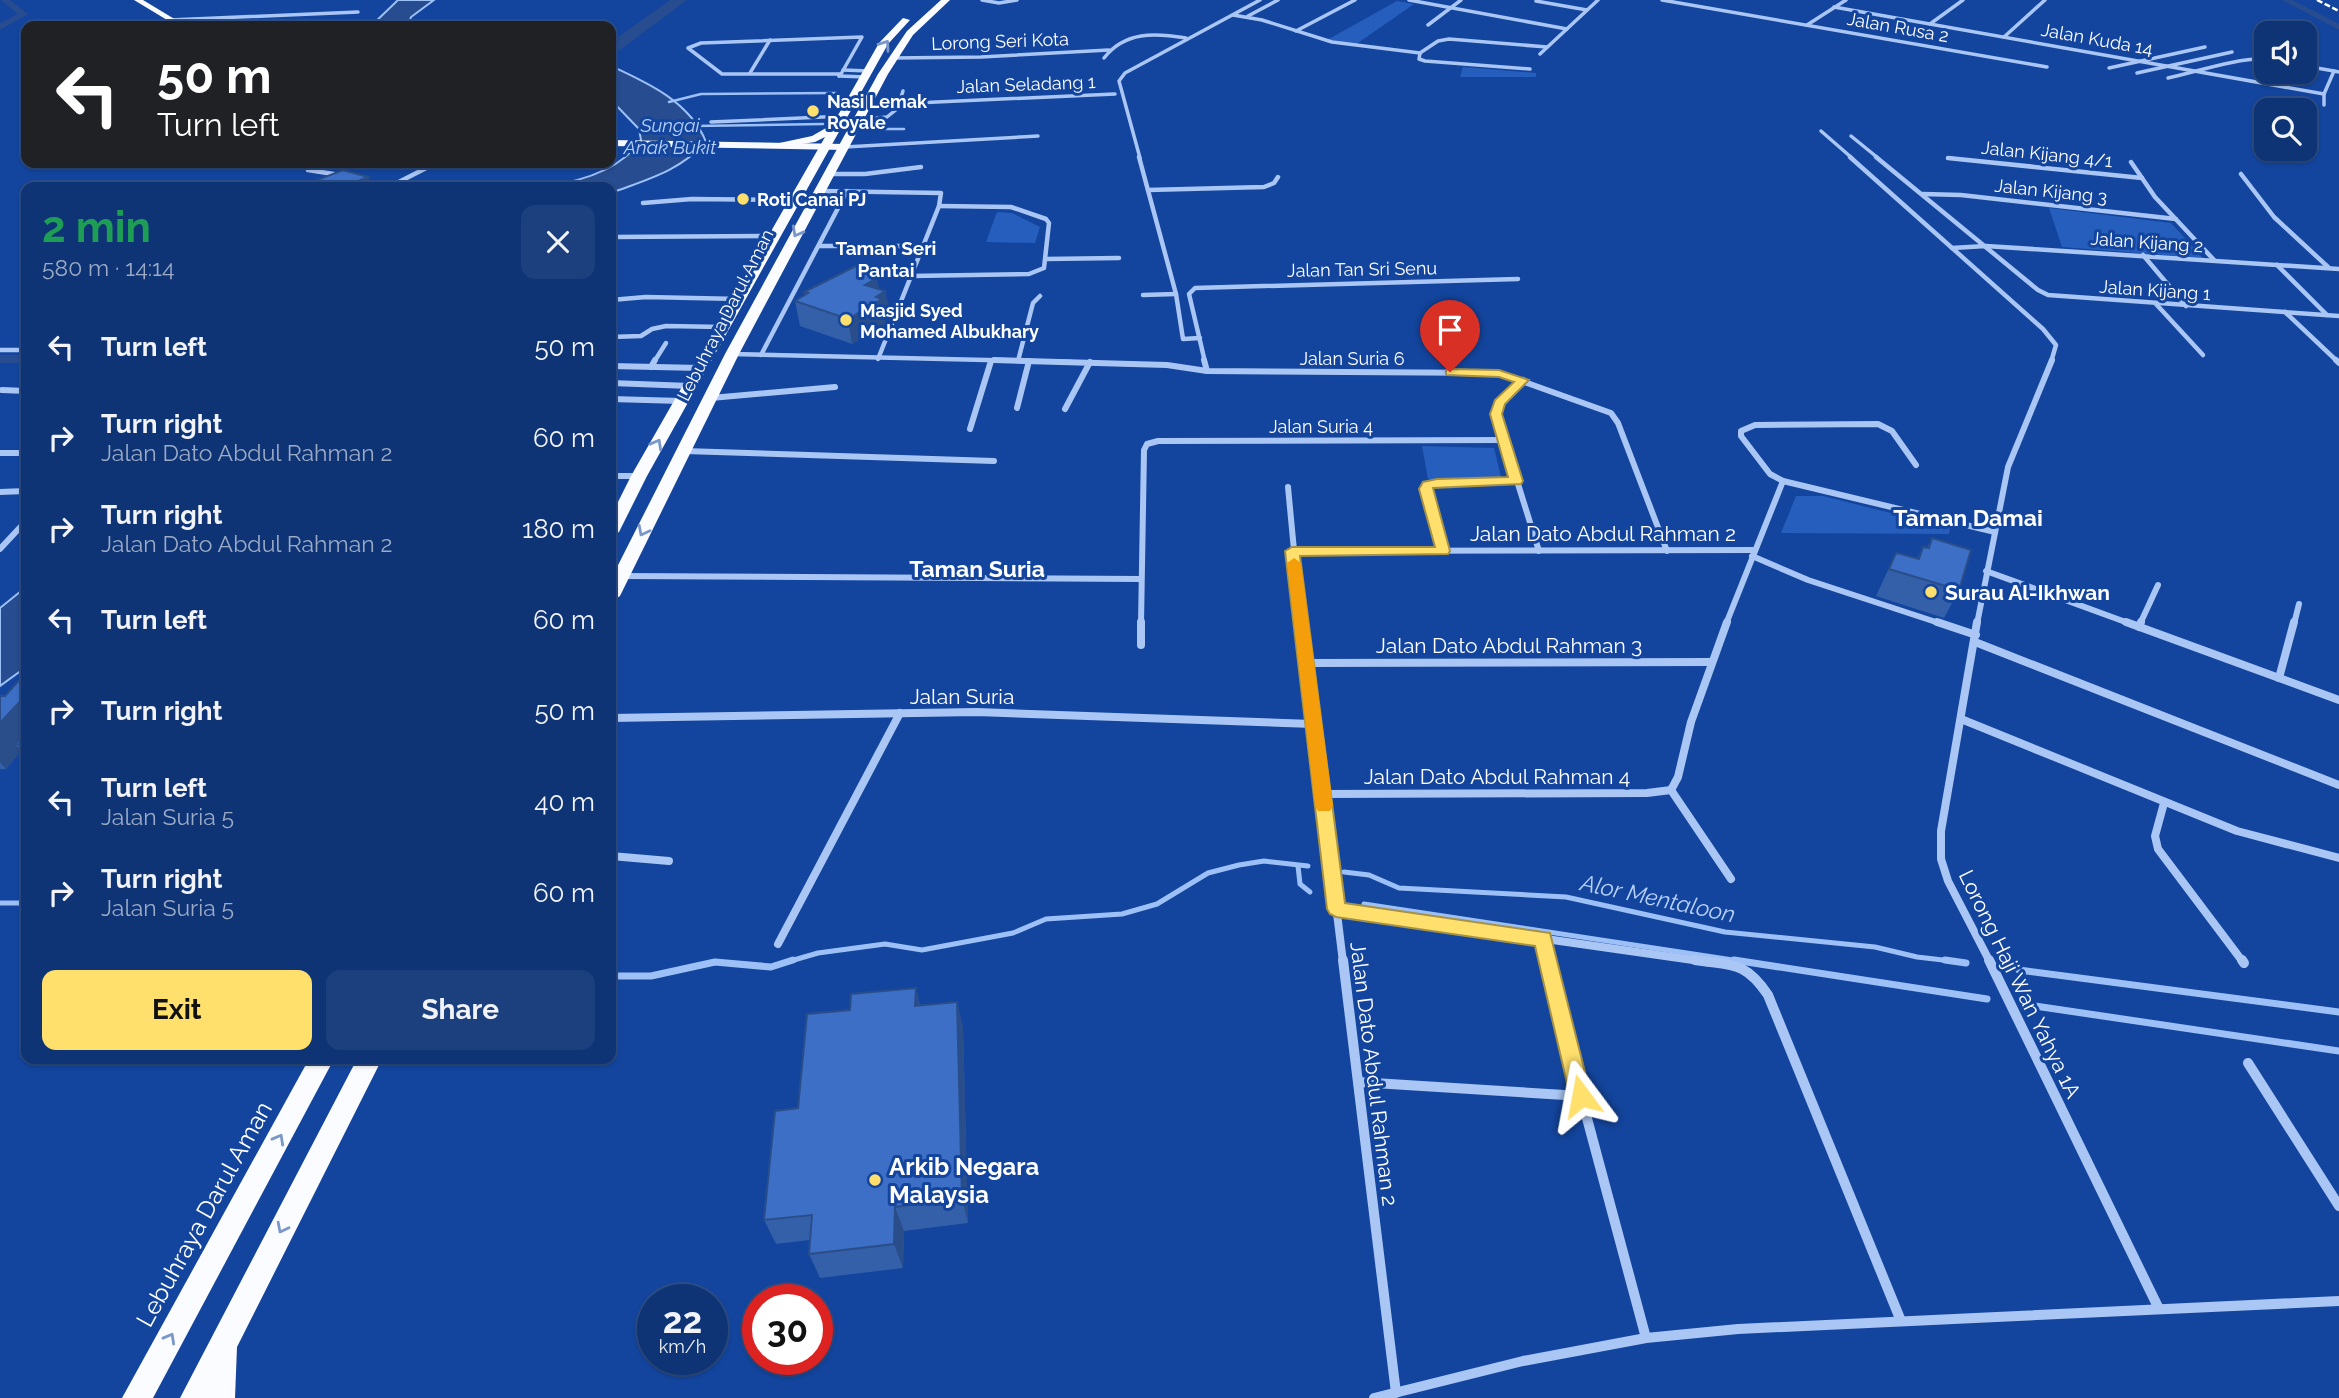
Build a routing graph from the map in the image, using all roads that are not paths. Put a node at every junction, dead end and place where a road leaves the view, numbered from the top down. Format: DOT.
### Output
graph roads {
  1 [pos="138,0"];
  2 [pos="946,0"];
  3 [pos="982,0"];
  4 [pos="1017,0"];
  5 [pos="1260,0"];
  6 [pos="1278,0"];
  7 [pos="1356,0"];
  8 [pos="1409,0"];
  9 [pos="1461,0"];
  10 [pos="1598,0"];
  11 [pos="1662,0"];
  12 [pos="1846,0"];
  13 [pos="1962,0"];
  14 [pos="2045,0"];
  15 [pos="1536,1"];
  16 [pos="1676,1"];
  17 [pos="924,5"];
  18 [pos="1834,7"];
  19 [pos="1451,8"];
  20 [pos="1587,10"];
  21 [pos="358,12"];
  22 [pos="1232,15"];
  23 [pos="1248,16"];
  24 [pos="170,20"];
  25 [pos="1930,24"];
  26 [pos="1428,25"];
  27 [pos="1807,26"];
  28 [pos="1567,29"];
  29 [pos="1296,31"];
  30 [pos="2004,37"];
  31 [pos="1186,38"];
  32 [pos="770,40"];
  33 [pos="1404,41"];
  34 [pos="1548,47"];
  35 [pos="2205,47"];
  36 [pos="1109,50"];
  37 [pos="1396,51"];
  38 [pos="2232,52"];
  39 [pos="1420,53"];
  40 [pos="1540,54"];
  41 [pos="893,58"];
  42 [pos="1104,58"];
  43 [pos="2254,58"];
  44 [pos="2144,61"];
  45 [pos="2170,66"];
  46 [pos="2047,67"];
  47 [pos="2109,68"];
  48 [pos="2317,68"];
  49 [pos="1530,69"];
  50 [pos="2337,71"];
  51 [pos="2200,72"];
  52 [pos="750,73"];
  53 [pos="2137,73"];
  54 [pos="841,74"];
  55 [pos="867,74"];
  56 [pos="2168,78"];
  57 [pos="904,92"];
  58 [pos="1115,94"];
  59 [pos="2324,94"];
  60 [pos="2324,105"];
  61 [pos="898,107"];
  62 [pos="843,120"];
  63 [pos="859,120"];
  64 [pos="711,122"];
  65 [pos="1821,131"];
  66 [pos="1038,136"];
  67 [pos="1851,136"];
  68 [pos="616,143"];
  69 [pos="774,147"];
  70 [pos="826,149"];
  71 [pos="844,149"];
  72 [pos="1948,158"];
  73 [pos="2131,162"];
  74 [pos="921,167"];
  75 [pos="307,168"];
  76 [pos="426,168"];
  77 [pos="829,174"];
  78 [pos="2241,174"];
  79 [pos="345,176"];
  80 [pos="1278,177"];
  81 [pos="2142,178"];
  82 [pos="807,180"];
  83 [pos="399,182"];
  84 [pos="1148,190"];
  85 [pos="820,191"];
  86 [pos="847,191"];
  87 [pos="1922,194"];
  88 [pos="796,200"];
  89 [pos="643,203"];
  90 [pos="939,206"];
  91 [pos="2176,219"];
  92 [pos="775,236"];
  93 [pos="616,237"];
  94 [pos="819,246"];
  95 [pos="922,246"];
  96 [pos="1986,246"];
  97 [pos="1952,248"];
  98 [pos="2143,255"];
  99 [pos="1046,258"];
  100 [pos="1119,258"];
  101 [pos="2214,260"];
  102 [pos="2277,265"];
  103 [pos="2329,268"];
  104 [pos="2339,269"];
  105 [pos="911,276"];
  106 [pos="1518,279"];
  107 [pos="1176,294"];
  108 [pos="1143,295"];
  109 [pos="1040,296"];
  110 [pos="616,299"];
  111 [pos="740,299"];
  112 [pos="2156,304"];
  113 [pos="2186,306"];
  114 [pos="2285,312"];
  115 [pos="2327,315"];
  116 [pos="2339,316"];
  117 [pos="723,327"];
  118 [pos="616,337"];
  119 [pos="1200,338"];
  120 [pos="666,343"];
  121 [pos="0,350"];
  122 [pos="21,350"];
  123 [pos="732,354"];
  124 [pos="761,355"];
  125 [pos="2203,355"];
  126 [pos="878,359"];
  127 [pos="991,361"];
  128 [pos="1018,361"];
  129 [pos="1029,361"];
  130 [pos="1090,362"];
  131 [pos="2339,363"];
  132 [pos="616,366"];
  133 [pos="651,367"];
  134 [pos="700,368"];
  135 [pos="1207,370"];
  136 [pos="1523,380"];
  137 [pos="616,383"];
  138 [pos="690,386"];
  139 [pos="835,387"];
  140 [pos="2,390"];
  141 [pos="21,391"];
  142 [pos="711,398"];
  143 [pos="616,399"];
  144 [pos="681,401"];
  145 [pos="1017,408"];
  146 [pos="1065,410"];
  147 [pos="970,429"];
  148 [pos="1502,440"];
  149 [pos="684,451"];
  150 [pos="0,453"];
  151 [pos="21,453"];
  152 [pos="994,461"];
  153 [pos="1916,465"];
  154 [pos="616,476"];
  155 [pos="639,476"];
  156 [pos="1516,481"];
  157 [pos="1783,481"];
  158 [pos="1288,487"];
  159 [pos="21,491"];
  160 [pos="0,492"];
  161 [pos="616,522"];
  162 [pos="21,526"];
  163 [pos="1994,532"];
  164 [pos="0,549"];
  165 [pos="1292,551"];
  166 [pos="1443,551"];
  167 [pos="1539,551"];
  168 [pos="1667,551"];
  169 [pos="1753,553"];
  170 [pos="1986,571"];
  171 [pos="622,576"];
  172 [pos="1142,579"];
  173 [pos="2158,585"];
  174 [pos="616,587"];
  175 [pos="2299,604"];
  176 [pos="2139,626"];
  177 [pos="1975,638"];
  178 [pos="1141,646"];
  179 [pos="1711,662"];
  180 [pos="1306,663"];
  181 [pos="2279,678"];
  182 [pos="2339,700"];
  183 [pos="900,713"];
  184 [pos="616,718"];
  185 [pos="1961,719"];
  186 [pos="1313,724"];
  187 [pos="2339,785"];
  188 [pos="1671,790"];
  189 [pos="1322,794"];
  190 [pos="2164,803"];
  191 [pos="616,856"];
  192 [pos="2339,858"];
  193 [pos="669,861"];
  194 [pos="1731,879"];
  195 [pos="1336,909"];
  196 [pos="1543,939"];
  197 [pos="778,944"];
  198 [pos="2244,963"];
  199 [pos="2248,1063"];
  200 [pos="319,1064"];
  201 [pos="367,1064"];
  202 [pos="1358,1082"];
  203 [pos="1581,1096"];
  204 [pos="2339,1206"];
  205 [pos="2339,1301"];
  206 [pos="2159,1309"];
  207 [pos="1901,1321"];
  208 [pos="1646,1338"];
  209 [pos="224,1341"];
  210 [pos="1396,1393"];
  211 [pos="137,1398"];
  212 [pos="195,1398"];
  213 [pos="220,1398"];
  214 [pos="1374,1398"];
  1 -- 24 [label="main road"];
  2 -- 41 [label="highway, Lebuhraya Darul Aman"];
  3 -- 4 [label="street"];
  5 -- 22 [label="street"];
  6 -- 23 [label="street"];
  7 -- 29 [label="street"];
  8 -- 19 [label="street"];
  9 -- 19 [label="street"];
  10 -- 20 [label="street"];
  11 -- 16 [label="street, Jalan Rusa 2"];
  12 -- 18 [label="street"];
  13 -- 25 [label="street"];
  14 -- 30 [label="street"];
  15 -- 20 [label="street"];
  16 -- 27 [label="street, Jalan Rusa 2"];
  55 -- 17 [label="highway, Lebuhraya Darul Aman, one-way"];
  18 -- 25 [label="street, Jalan Kuda 14"];
  18 -- 27 [label="street"];
  19 -- 26 [label="street"];
  19 -- 28 [label="street"];
  20 -- 28 [label="street"];
  21 -- 24 [label="street"];
  22 -- 23 [label="street"];
  22 -- 31 [label="street"];
  23 -- 29 [label="street"];
  25 -- 30 [label="street, Jalan Kuda 14"];
  27 -- 46 [label="street, Jalan Rusa 2"];
  28 -- 34 [label="street"];
  29 -- 37 [label="street"];
  30 -- 44 [label="street, Jalan Kuda 14"];
  31 -- 36 [label="street"];
  31 -- 84 [label="street"];
  32 -- 52 [label="street"];
  32 -- 52 [label="street"];
  32 -- 54 [label="street"];
  33 -- 37 [label="street"];
  34 -- 39 [label="street"];
  34 -- 40 [label="street"];
  35 -- 44 [label="street"];
  36 -- 41 [label="street, Lorong Seri Kota"];
  36 -- 42 [label="street"];
  37 -- 39 [label="street"];
  38 -- 45 [label="street"];
  39 -- 49 [label="street"];
  41 -- 63 [label="highway, Lebuhraya Darul Aman"];
  43 -- 51 [label="street"];
  44 -- 45 [label="street, Jalan Kuda 14"];
  44 -- 47 [label="street"];
  45 -- 51 [label="street, Jalan Kuda 14"];
  45 -- 53 [label="street"];
  48 -- 50 [label="street"];
  50 -- 59 [label="street"];
  51 -- 56 [label="street"];
  51 -- 59 [label="street, Jalan Kuda 14"];
  52 -- 54 [label="street"];
  54 -- 55 [label="street"];
  55 -- 62 [label="highway, Lebuhraya Darul Aman"];
  57 -- 61 [label="street"];
  58 -- 61 [label="street, Jalan Seladang 1"];
  59 -- 60 [label="street"];
  61 -- 63 [label="street, Jalan Seladang 1"];
  62 -- 64 [label="street"];
  62 -- 69 [label="highway"];
  62 -- 70 [label="highway, Lebuhraya Darul Aman"];
  63 -- 71 [label="highway, Lebuhraya Darul Aman"];
  65 -- 97 [label="street"];
  66 -- 71 [label="street"];
  67 -- 87 [label="street, Jalan Kijang 1"];
  68 -- 69 [label="main road"];
  69 -- 70 [label="main road"];
  69 -- 82 [label="highway"];
  70 -- 71 [label="main road"];
  70 -- 82 [label="highway, Lebuhraya Darul Aman"];
  71 -- 77 [label="highway, Lebuhraya Darul Aman"];
  72 -- 81 [label="street, Jalan Kijang 4/1"];
  73 -- 81 [label="street"];
  74 -- 77 [label="street"];
  75 -- 79 [label="street"];
  76 -- 83 [label="street"];
  77 -- 85 [label="highway, Lebuhraya Darul Aman"];
  78 -- 103 [label="street"];
  80 -- 84 [label="street"];
  81 -- 91 [label="street"];
  82 -- 88 [label="highway, Lebuhraya Darul Aman"];
  84 -- 107 [label="street"];
  85 -- 86 [label="street"];
  85 -- 123 [label="highway, Lebuhraya Darul Aman, one-way"];
  86 -- 90 [label="street"];
  86 -- 94 [label="street"];
  87 -- 91 [label="street, Jalan Kijang 3"];
  87 -- 96 [label="street, Jalan Kijang 1"];
  88 -- 89 [label="street"];
  88 -- 92 [label="highway, Lebuhraya Darul Aman"];
  90 -- 95 [label="street"];
  90 -- 99 [label="street"];
  91 -- 101 [label="street"];
  92 -- 93 [label="street"];
  92 -- 111 [label="highway, Lebuhraya Darul Aman"];
  94 -- 95 [label="street"];
  94 -- 124 [label="street"];
  95 -- 105 [label="street"];
  96 -- 97 [label="street, Jalan Kijang 2"];
  96 -- 98 [label="street, Jalan Kijang 2"];
  96 -- 112 [label="street, Jalan Kijang 1"];
  97 -- 163 [label="street, Lorong Haji Wan Yahya 1A"];
  98 -- 101 [label="street, Jalan Kijang 2"];
  98 -- 113 [label="street"];
  99 -- 100 [label="street"];
  99 -- 105 [label="street"];
  101 -- 102 [label="street, Jalan Kijang 2"];
  102 -- 103 [label="street, Jalan Kijang 2"];
  102 -- 115 [label="street"];
  103 -- 104 [label="street, Jalan Kijang 2"];
  105 -- 126 [label="street"];
  106 -- 119 [label="street, Jalan Tan Sri Senu"];
  107 -- 108 [label="street"];
  107 -- 119 [label="street"];
  109 -- 128 [label="street"];
  110 -- 111 [label="street"];
  111 -- 117 [label="highway, Lebuhraya Darul Aman"];
  112 -- 113 [label="street, Jalan Kijang 1"];
  112 -- 125 [label="street"];
  113 -- 114 [label="street, Jalan Kijang 1"];
  114 -- 115 [label="street, Jalan Kijang 1"];
  114 -- 131 [label="street"];
  115 -- 116 [label="street, Jalan Kijang 1"];
  117 -- 118 [label="street"];
  117 -- 134 [label="highway, Lebuhraya Darul Aman"];
  119 -- 135 [label="street"];
  120 -- 133 [label="street"];
  121 -- 122 [label="street"];
  123 -- 124 [label="street, Jalan Suria 6"];
  123 -- 142 [label="highway, Lebuhraya Darul Aman"];
  124 -- 126 [label="street, Jalan Suria 6"];
  126 -- 127 [label="street, Jalan Suria 6"];
  127 -- 128 [label="street, Jalan Suria 6"];
  127 -- 147 [label="street"];
  128 -- 129 [label="street, Jalan Suria 6"];
  129 -- 130 [label="street, Jalan Suria 6"];
  129 -- 145 [label="street"];
  130 -- 135 [label="street, Jalan Suria 6"];
  130 -- 146 [label="street"];
  132 -- 133 [label="street"];
  133 -- 134 [label="street"];
  134 -- 138 [label="highway, Lebuhraya Darul Aman"];
  135 -- 136 [label="street, Jalan Suria 6"];
  136 -- 148 [label="street"];
  136 -- 168 [label="street, Jalan Suria 6"];
  137 -- 138 [label="street"];
  138 -- 144 [label="highway, Lebuhraya Darul Aman"];
  139 -- 142 [label="street"];
  140 -- 141 [label="street"];
  142 -- 149 [label="highway, Lebuhraya Darul Aman"];
  143 -- 144 [label="street"];
  155 -- 144 [label="highway, Lebuhraya Darul Aman, one-way"];
  148 -- 156 [label="street"];
  148 -- 172 [label="street, Jalan Suria 4"];
  149 -- 152 [label="street"];
  149 -- 171 [label="highway, Lebuhraya Darul Aman, one-way"];
  150 -- 151 [label="street"];
  153 -- 157 [label="street"];
  154 -- 155 [label="street"];
  155 -- 161 [label="highway, Lebuhraya Darul Aman"];
  156 -- 166 [label="street"];
  156 -- 167 [label="street"];
  157 -- 163 [label="street"];
  157 -- 169 [label="street"];
  158 -- 165 [label="street"];
  159 -- 160 [label="street"];
  162 -- 164 [label="street"];
  163 -- 170 [label="street, Lorong Haji Wan Yahya 1A"];
  165 -- 166 [label="street, Jalan Dato Abdul Rahman 2"];
  165 -- 180 [label="street, Jalan Dato Abdul Rahman 2"];
  166 -- 167 [label="street, Jalan Dato Abdul Rahman 2"];
  167 -- 168 [label="street, Jalan Dato Abdul Rahman 2"];
  168 -- 169 [label="street, Jalan Dato Abdul Rahman 2"];
  169 -- 177 [label="street"];
  169 -- 179 [label="street"];
  170 -- 176 [label="street"];
  170 -- 177 [label="street, Lorong Haji Wan Yahya 1A"];
  171 -- 172 [label="street"];
  171 -- 174 [label="highway, Lebuhraya Darul Aman"];
  172 -- 178 [label="street"];
  173 -- 176 [label="street"];
  175 -- 181 [label="street"];
  176 -- 181 [label="street"];
  177 -- 185 [label="street, Lorong Haji Wan Yahya 1A"];
  177 -- 187 [label="street"];
  179 -- 180 [label="street, Jalan Dato Abdul Rahman 3"];
  179 -- 188 [label="street"];
  180 -- 186 [label="street, Jalan Dato Abdul Rahman 2"];
  181 -- 182 [label="street"];
  183 -- 184 [label="street, Jalan Suria"];
  183 -- 186 [label="street, Jalan Suria"];
  183 -- 197 [label="street"];
  185 -- 190 [label="street"];
  185 -- 206 [label="street, Lorong Haji Wan Yahya 1A"];
  186 -- 189 [label="street, Jalan Dato Abdul Rahman 2"];
  188 -- 189 [label="street, Jalan Dato Abdul Rahman 4"];
  188 -- 194 [label="street"];
  189 -- 195 [label="street, Jalan Dato Abdul Rahman 2"];
  190 -- 192 [label="street"];
  190 -- 198 [label="street"];
  191 -- 193 [label="street"];
  195 -- 196 [label="street"];
  195 -- 202 [label="street, Jalan Dato Abdul Rahman 2"];
  196 -- 203 [label="street"];
  196 -- 207 [label="street"];
  199 -- 204 [label="street"];
  211 -- 200 [label="highway, Lebuhraya Darul Aman, one-way"];
  201 -- 209 [label="highway, one-way"];
  202 -- 203 [label="street"];
  202 -- 210 [label="street, Jalan Dato Abdul Rahman 2"];
  203 -- 208 [label="street"];
  205 -- 206 [label="street"];
  206 -- 207 [label="street"];
  207 -- 208 [label="street"];
  208 -- 210 [label="street"];
  209 -- 212 [label="highway"];
  209 -- 213 [label="highway"];
  210 -- 214 [label="street"];
}
